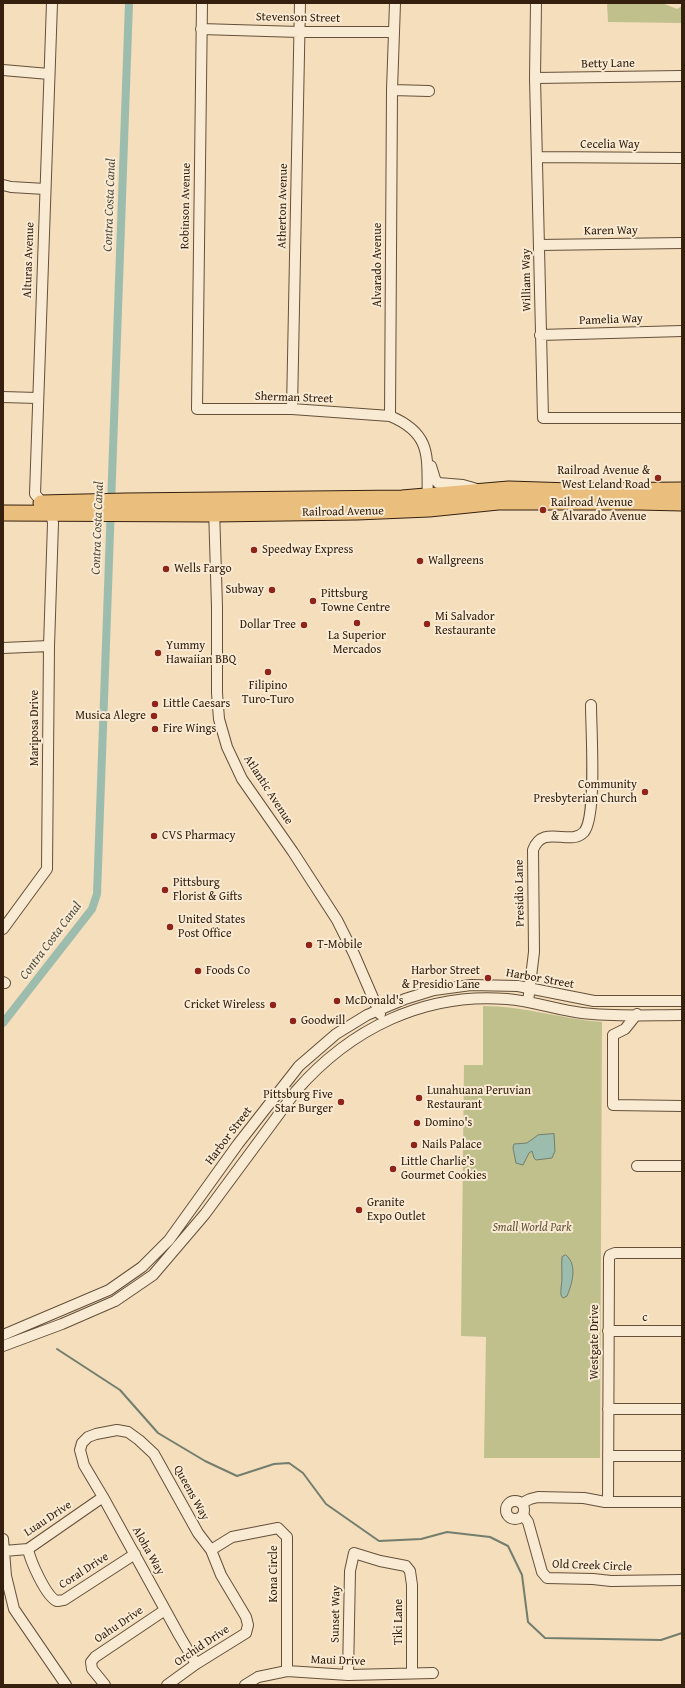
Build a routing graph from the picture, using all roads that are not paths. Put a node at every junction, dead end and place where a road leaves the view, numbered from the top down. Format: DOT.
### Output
graph roads {
  1 [pos="52,3"];
  2 [pos="202,3"];
  3 [pos="300,3"];
  4 [pos="395,3"];
  5 [pos="536,3"];
  6 [pos="201,29"];
  7 [pos="299,32"];
  8 [pos="394,32"];
  9 [pos="3,70"];
  10 [pos="48,74"];
  11 [pos="682,76"];
  12 [pos="535,78"];
  13 [pos="392,90"];
  14 [pos="429,91"];
  15 [pos="538,157"];
  16 [pos="682,158"];
  17 [pos="3,185"];
  18 [pos="45,189"];
  19 [pos="682,243"];
  20 [pos="539,245"];
  21 [pos="682,331"];
  22 [pos="540,335"];
  23 [pos="3,397"];
  24 [pos="37,398"];
  25 [pos="197,409"];
  26 [pos="292,410"];
  27 [pos="390,416"];
  28 [pos="682,418"];
  29 [pos="426,453"];
  30 [pos="682,490"];
  31 [pos="482,491"];
  32 [pos="3,502"];
  33 [pos="428,502"];
  34 [pos="682,503"];
  35 [pos="214,507"];
  36 [pos="46,508"];
  37 [pos="3,513"];
  38 [pos="49,646"];
  39 [pos="3,648"];
  40 [pos="591,705"];
  41 [pos="3,929"];
  42 [pos="531,988"];
  43 [pos="682,1001"];
  44 [pos="528,1002"];
  45 [pos="378,1009"];
  46 [pos="637,1014"];
  47 [pos="621,1015"];
  48 [pos="682,1015"];
  49 [pos="383,1022"];
  50 [pos="613,1034"];
  51 [pos="285,1082"];
  52 [pos="296,1091"];
  53 [pos="682,1106"];
  54 [pos="637,1166"];
  55 [pos="682,1166"];
  56 [pos="682,1253"];
  57 [pos="608,1331"];
  58 [pos="682,1331"];
  59 [pos="3,1335"];
  60 [pos="3,1346"];
  61 [pos="608,1409"];
  62 [pos="682,1409"];
  63 [pos="80,1450"];
  64 [pos="608,1456"];
  65 [pos="682,1456"];
  66 [pos="103,1497"];
  67 [pos="608,1502"];
  68 [pos="682,1502"];
  69 [pos="522,1503"];
  70 [pos="523,1515"];
  71 [pos="3,1538"];
  72 [pos="28,1549"];
  73 [pos="211,1550"];
  74 [pos="4,1551"];
  75 [pos="354,1553"];
  76 [pos="135,1554"];
  77 [pos="682,1580"];
  78 [pos="166,1610"];
  79 [pos="248,1625"];
  80 [pos="196,1664"];
  81 [pos="287,1671"];
  82 [pos="412,1673"];
  83 [pos="433,1673"];
  84 [pos="348,1675"];
  85 [pos="377,1680"];
  86 [pos="63,1684"];
  87 [pos="105,1685"];
  88 [pos="167,1685"];
  89 [pos="245,1685"];
  1 -- 10 [label="street, Alturas Avenue"];
  2 -- 6 [label="street, Robinson Avenue"];
  3 -- 7 [label="street, Atherton Avenue"];
  4 -- 8 [label="street, Alvarado Avenue"];
  5 -- 12 [label="street, William Way"];
  6 -- 7 [label="street, Stevenson Street"];
  6 -- 25 [label="street, Robinson Avenue"];
  7 -- 8 [label="street, Stevenson Street"];
  7 -- 26 [label="street, Atherton Avenue"];
  8 -- 13 [label="street, Alvarado Avenue"];
  9 -- 10 [label="street"];
  10 -- 18 [label="street, Alturas Avenue"];
  11 -- 12 [label="street, Betty Lane"];
  12 -- 15 [label="street, William Way"];
  13 -- 14 [label="street"];
  13 -- 27 [label="street, Alvarado Avenue"];
  15 -- 16 [label="street, Cecelia Way"];
  15 -- 20 [label="street, William Way"];
  17 -- 18 [label="street"];
  18 -- 24 [label="street, Alturas Avenue"];
  19 -- 20 [label="street, Karen Way"];
  20 -- 22 [label="street, William Way"];
  21 -- 22 [label="street, Pamelia Way"];
  22 -- 28 [label="street, William Way"];
  23 -- 24 [label="street"];
  24 -- 36 [label="street, Alturas Avenue"];
  25 -- 26 [label="street, Sherman Street"];
  26 -- 27 [label="street, Sherman Street"];
  27 -- 29 [label="street"];
  29 -- 31 [label="street"];
  29 -- 33 [label="street"];
  30 -- 31 [label="highway, Railroad Avenue"];
  31 -- 33 [label="highway, Railroad Avenue"];
  32 -- 36 [label="highway, Railroad Avenue"];
  33 -- 34 [label="highway, Railroad Avenue"];
  33 -- 35 [label="highway, Railroad Avenue"];
  35 -- 36 [label="highway, Railroad Avenue"];
  35 -- 45 [label="street, Atlantic Avenue"];
  36 -- 37 [label="highway, Railroad Avenue"];
  36 -- 38 [label="street, Mariposa Drive"];
  38 -- 39 [label="street"];
  38 -- 41 [label="street, Mariposa Drive"];
  40 -- 42 [label="street, Presidio Lane"];
  42 -- 43 [label="street, Harbor Street"];
  42 -- 44 [label="street, Presidio Lane"];
  42 -- 45 [label="street, Harbor Street"];
  44 -- 47 [label="street, Harbor Street"];
  44 -- 49 [label="street, Harbor Street"];
  45 -- 49 [label="street, Atlantic Avenue"];
  45 -- 51 [label="street, Harbor Street"];
  46 -- 47 [label="street, Harbor Street"];
  46 -- 48 [label="street, Harbor Street"];
  46 -- 50 [label="street"];
  47 -- 50 [label="street"];
  49 -- 52 [label="street, Harbor Street"];
  50 -- 53 [label="street"];
  51 -- 52 [label="street"];
  51 -- 59 [label="street, Harbor Street"];
  52 -- 60 [label="street, Harbor Street"];
  54 -- 55 [label="street"];
  56 -- 57 [label="street, Westgate Drive"];
  57 -- 58 [label="street, c"];
  57 -- 61 [label="street, Westgate Drive"];
  61 -- 62 [label="street"];
  61 -- 64 [label="street, Westgate Drive"];
  63 -- 66 [label="street, Aloha Way"];
  63 -- 73 [label="street, Queens Way"];
  64 -- 65 [label="street"];
  64 -- 67 [label="street, Westgate Drive"];
  66 -- 72 [label="street, Luau Drive"];
  66 -- 76 [label="street, Aloha Way"];
  67 -- 68 [label="street"];
  67 -- 69 [label="street"];
  69 -- 70 [label="street"];
  69 -- 70 [label="street"];
  70 -- 77 [label="street, Old Creek Circle"];
  71 -- 74 [label="street"];
  72 -- 74 [label="street, Luau Drive"];
  72 -- 76 [label="street, Coral Drive"];
  73 -- 79 [label="street, Queens Way"];
  73 -- 81 [label="street, Kona Circle"];
  74 -- 86 [label="street"];
  75 -- 82 [label="street, Tiki Lane"];
  75 -- 84 [label="street, Sunset Way"];
  76 -- 78 [label="street, Aloha Way"];
  78 -- 80 [label="street, Aloha Way"];
  78 -- 87 [label="street, Oahu Drive"];
  79 -- 80 [label="street, Orchid Drive"];
  80 -- 88 [label="street, Orchid Drive"];
  81 -- 84 [label="street, Maui Drive"];
  81 -- 89 [label="street, Maui Drive"];
  82 -- 83 [label="street, Maui Drive"];
  82 -- 85 [label="street, Maui Drive"];
  84 -- 85 [label="street, Maui Drive"];
}
